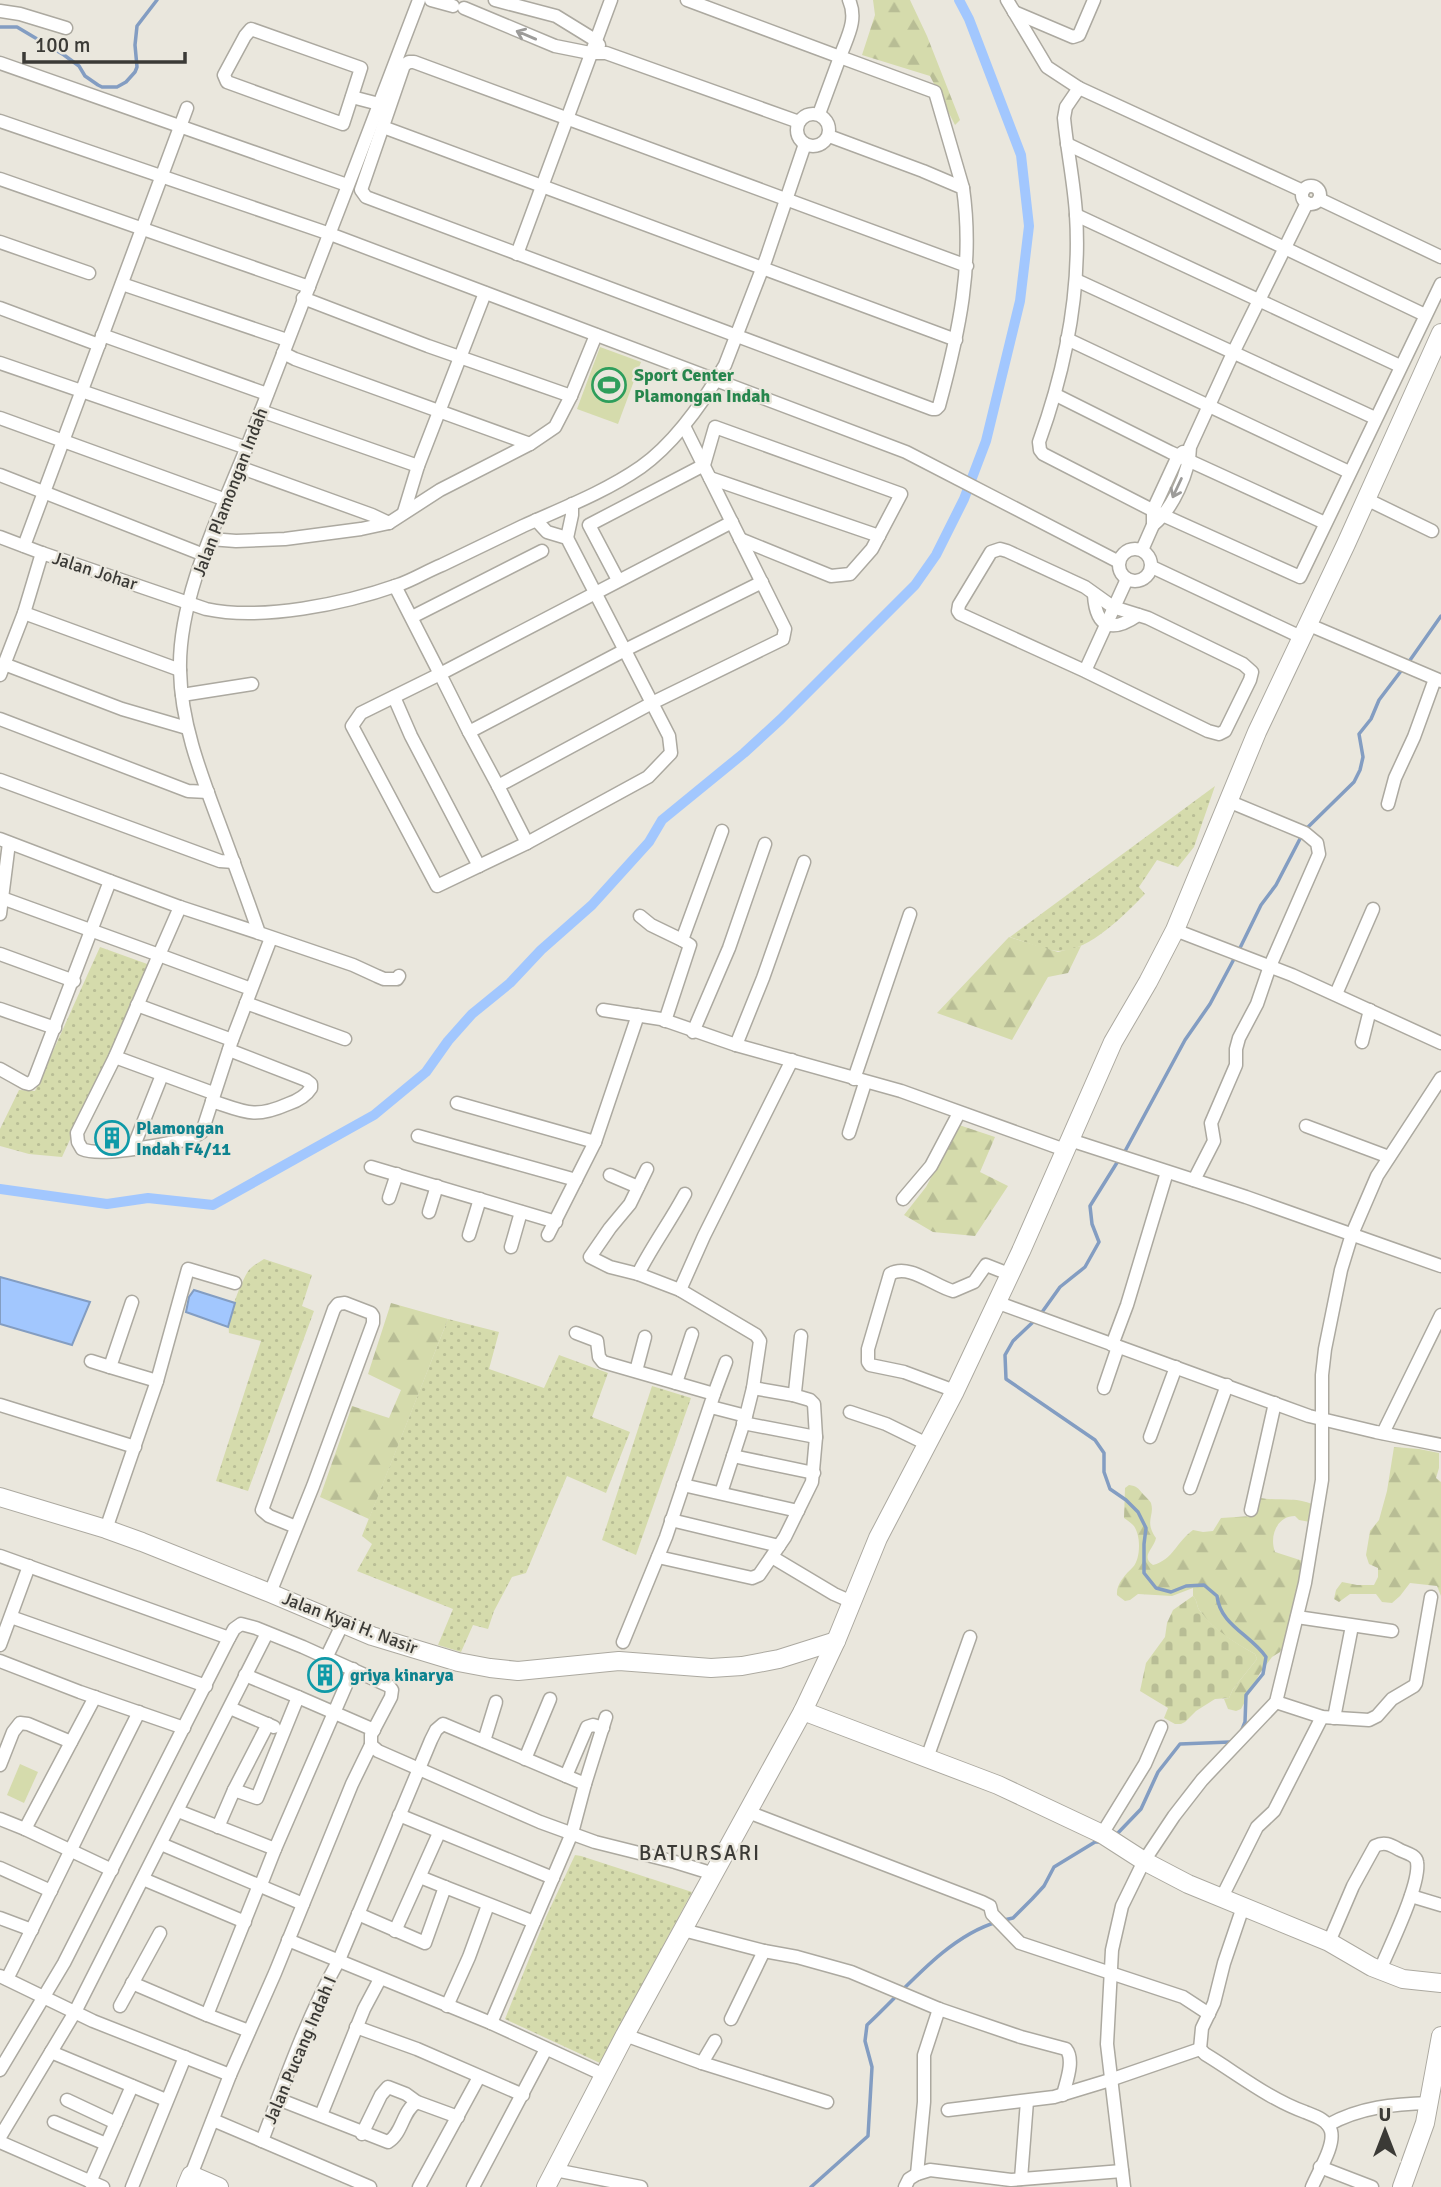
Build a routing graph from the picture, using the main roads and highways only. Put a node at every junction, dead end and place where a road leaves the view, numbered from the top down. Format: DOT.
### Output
graph roads {
  1 [pos="1441,333"];
  2 [pos="0,1497"];
  3 [pos="836,1641"];
  4 [pos="803,1711"];
  5 [pos="1441,1983"];
  6 [pos="1441,2036"];
  7 [pos="1438,2071"];
  8 [pos="191,2183"];
  9 [pos="219,2187"];
  10 [pos="546,2187"];
  11 [pos="1402,2187"];
  1 -- 3 [label="main road"];
  2 -- 3 [label="main road, Jalan Kyai H. Nasir"];
  3 -- 4 [label="main road"];
  4 -- 5 [label="main road"];
  4 -- 10 [label="main road"];
  6 -- 7 [label="main road"];
  7 -- 11 [label="main road"];
  8 -- 9 [label="main road"];
}
